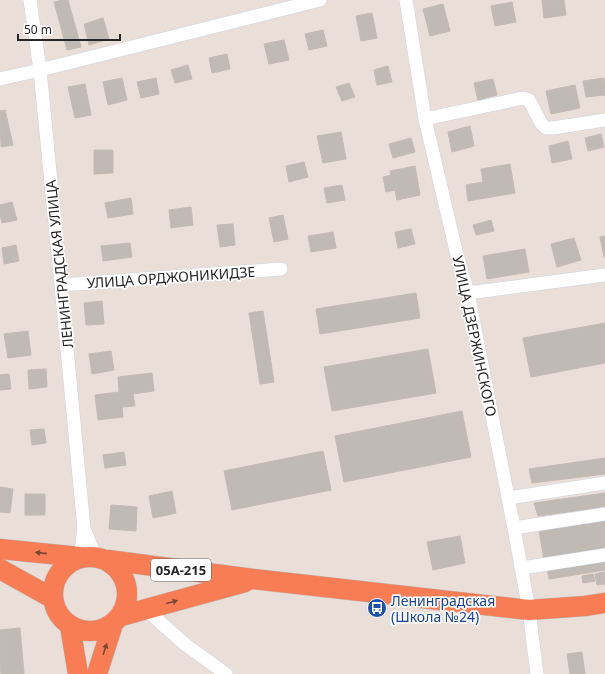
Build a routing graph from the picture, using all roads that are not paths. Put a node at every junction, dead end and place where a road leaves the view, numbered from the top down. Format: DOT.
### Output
graph roads {
  1 [pos="30,0"];
  2 [pos="320,0"];
  3 [pos="406,0"];
  4 [pos="40,70"];
  5 [pos="0,78"];
  6 [pos="426,119"];
  7 [pos="605,120"];
  8 [pos="281,269"];
  9 [pos="605,275"];
  10 [pos="61,285"];
  11 [pos="468,293"];
  12 [pos="605,483"];
  13 [pos="508,498"];
  14 [pos="605,514"];
  15 [pos="514,528"];
  16 [pos="0,549"];
  17 [pos="605,555"];
  18 [pos="94,558"];
  19 [pos="0,568"];
  20 [pos="522,568"];
  21 [pos="253,579"];
  22 [pos="52,598"];
  23 [pos="605,603"];
  24 [pos="146,609"];
  25 [pos="529,610"];
  26 [pos="117,620"];
  27 [pos="70,626"];
  28 [pos="78,674"];
  29 [pos="97,674"];
  30 [pos="226,674"];
  31 [pos="537,674"];
  1 -- 4 [label="street, ЛЕНИНГРАДСКАЯ УЛИЦА"];
  2 -- 4 [label="street"];
  3 -- 6 [label="street, УЛИЦА ДЗЕРЖИНСКОГО"];
  4 -- 5 [label="street"];
  4 -- 10 [label="street, ЛЕНИНГРАДСКАЯ УЛИЦА"];
  6 -- 7 [label="street"];
  6 -- 11 [label="street, УЛИЦА ДЗЕРЖИНСКОГО"];
  8 -- 10 [label="street, УЛИЦА ОРДЖОНИКИДЗЕ"];
  9 -- 11 [label="street"];
  10 -- 18 [label="street, ЛЕНИНГРАДСКАЯ УЛИЦА"];
  11 -- 13 [label="street, УЛИЦА ДЗЕРЖИНСКОГО"];
  12 -- 13 [label="street"];
  13 -- 15 [label="street, УЛИЦА ДЗЕРЖИНСКОГО"];
  14 -- 15 [label="street"];
  15 -- 20 [label="street, УЛИЦА ДЗЕРЖИНСКОГО"];
  18 -- 16 [label="highway, 05А-215, one-way"];
  17 -- 20 [label="street"];
  18 -- 21 [label="highway, 05А-215"];
  18 -- 22 [label="highway"];
  18 -- 26 [label="highway"];
  19 -- 22 [label="highway"];
  20 -- 25 [label="street, УЛИЦА ДЗЕРЖИНСКОГО"];
  24 -- 21 [label="highway, 05А-215, one-way"];
  21 -- 25 [label="highway, 05А-215"];
  22 -- 27 [label="highway"];
  23 -- 25 [label="highway, 05А-215"];
  24 -- 26 [label="highway, 05А-215"];
  24 -- 30 [label="street"];
  25 -- 31 [label="street, УЛИЦА ДЗЕРЖИНСКОГО"];
  26 -- 27 [label="highway, 05А-215"];
  29 -- 26 [label="highway, one-way"];
  27 -- 28 [label="highway"];
}
